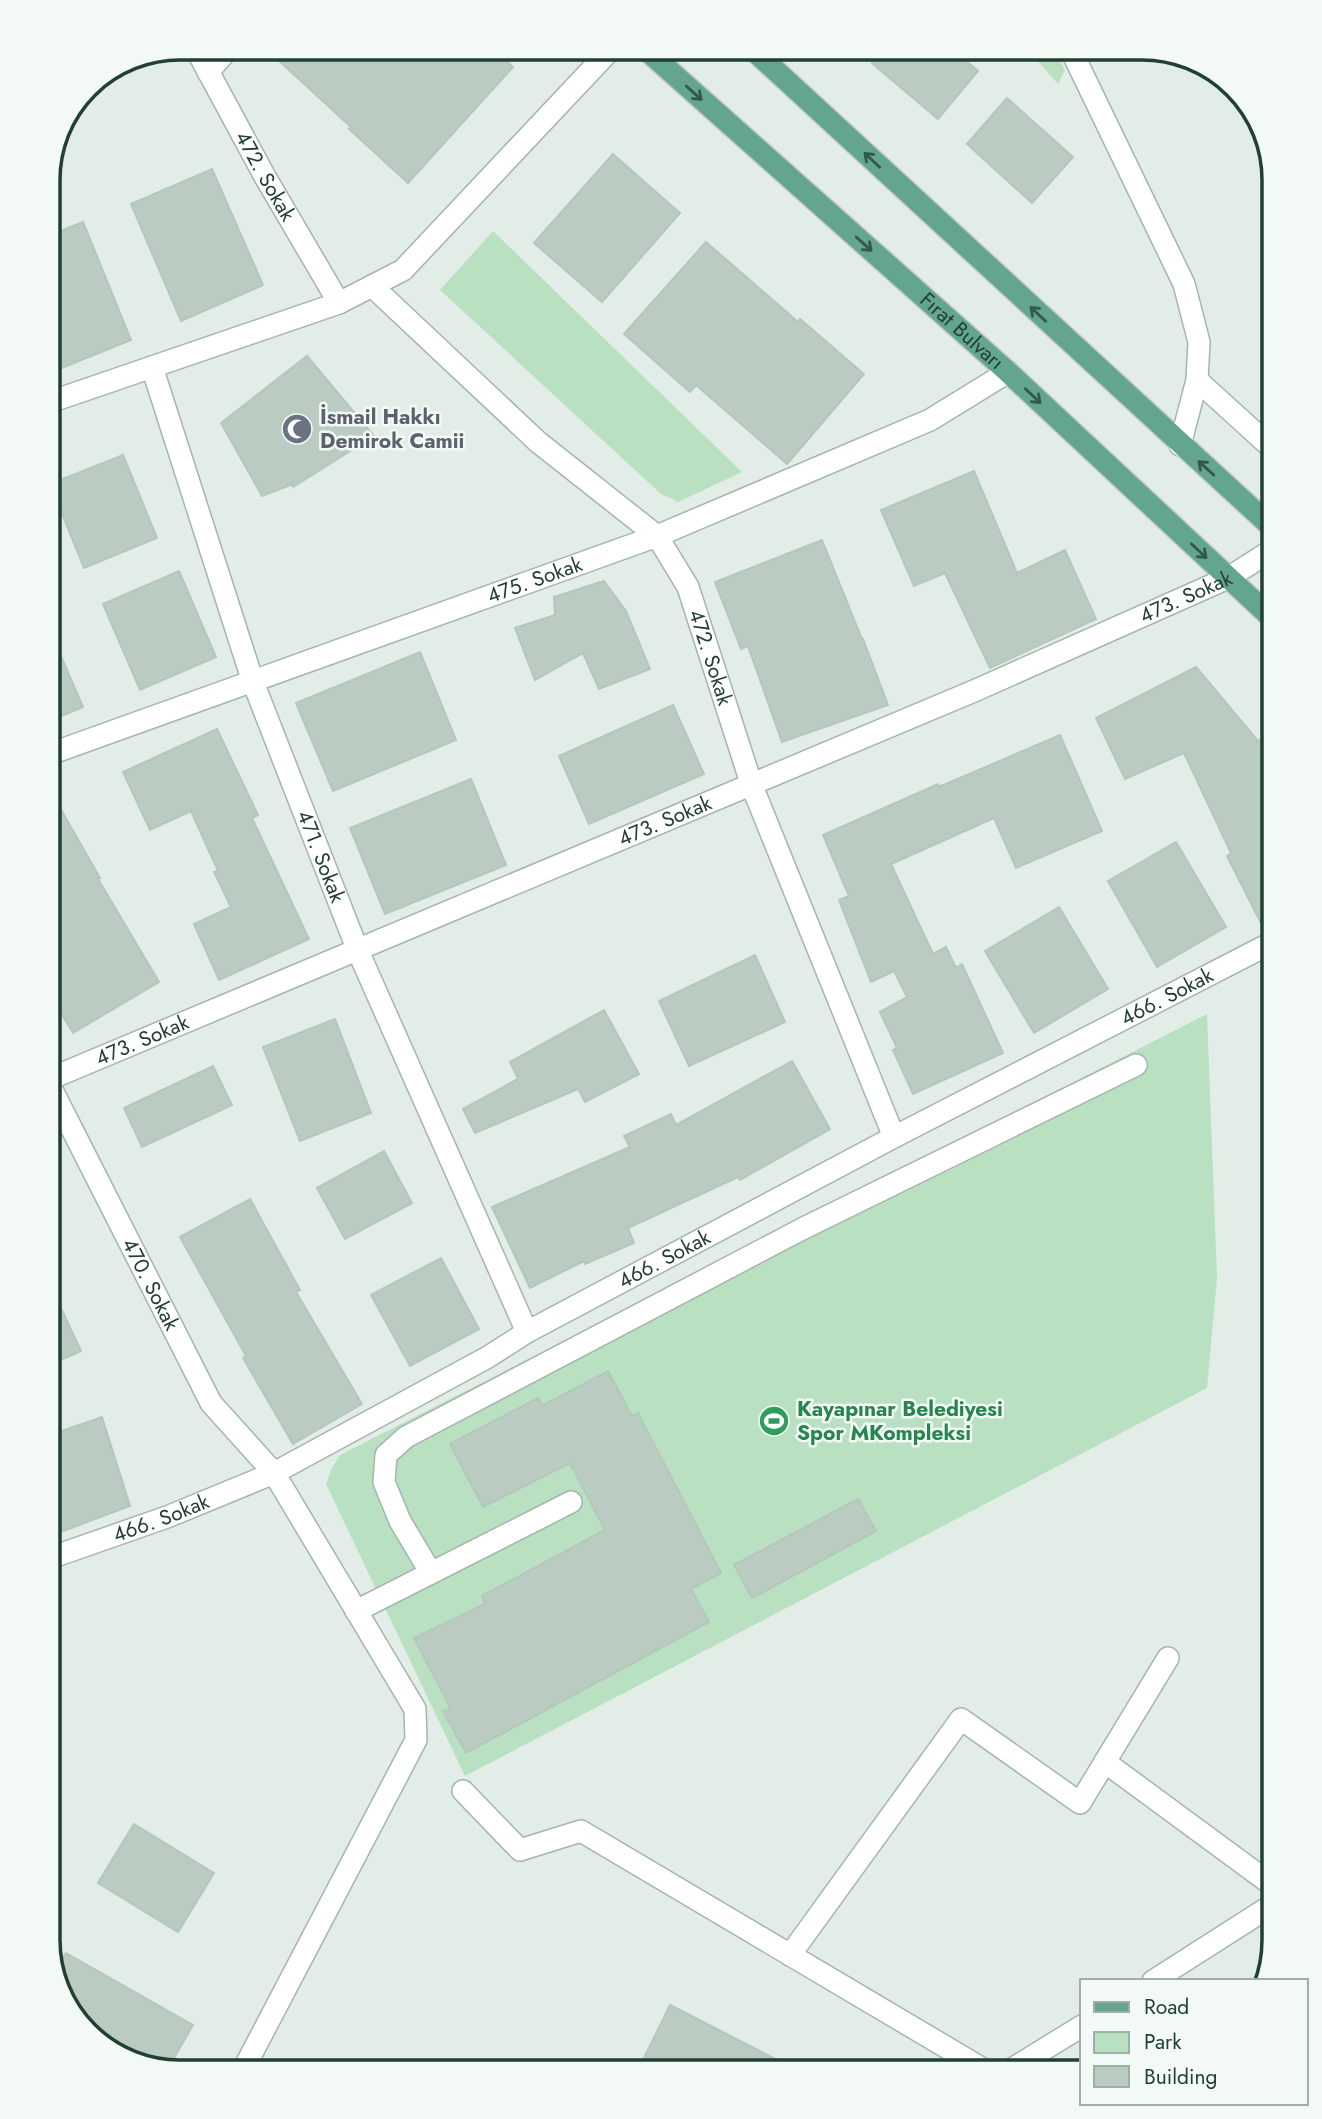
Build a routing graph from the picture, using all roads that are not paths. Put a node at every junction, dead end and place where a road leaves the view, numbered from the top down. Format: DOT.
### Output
graph roads {
  1 [pos="202,60"];
  2 [pos="219,60"];
  3 [pos="601,60"];
  4 [pos="658,60"];
  5 [pos="764,60"];
  6 [pos="1076,60"];
  7 [pos="208,72"];
  8 [pos="372,286"];
  9 [pos="339,303"];
  10 [pos="152,367"];
  11 [pos="1008,372"];
  12 [pos="1197,380"];
  13 [pos="60,399"];
  14 [pos="1262,439"];
  15 [pos="1180,445"];
  16 [pos="1262,518"];
  17 [pos="657,536"];
  18 [pos="1262,556"];
  19 [pos="1228,578"];
  20 [pos="1262,609"];
  21 [pos="253,682"];
  22 [pos="60,750"];
  23 [pos="752,786"];
  24 [pos="1262,948"];
  25 [pos="358,951"];
  26 [pos="1136,1065"];
  27 [pos="60,1075"];
  28 [pos="60,1106"];
  29 [pos="894,1137"];
  30 [pos="527,1332"];
  31 [pos="274,1473"];
  32 [pos="570,1502"];
  33 [pos="60,1554"];
  34 [pos="431,1573"];
  35 [pos="356,1611"];
  36 [pos="1168,1658"];
  37 [pos="1105,1762"];
  38 [pos="463,1791"];
  39 [pos="1262,1877"];
  40 [pos="1262,1911"];
  41 [pos="790,1955"];
  42 [pos="1156,1979"];
  43 [pos="1080,2026"];
  44 [pos="248,2059"];
  45 [pos="967,2060"];
  46 [pos="1026,2060"];
  1 -- 7 [label="street, 472. Sokak"];
  2 -- 7 [label="street"];
  3 -- 8 [label="street"];
  4 -- 11 [label="main road, Fırat Bulvarı, one-way"];
  15 -- 5 [label="main road, one-way"];
  6 -- 12 [label="street"];
  7 -- 9 [label="street, 472. Sokak"];
  8 -- 9 [label="street"];
  8 -- 17 [label="street, 472. Sokak"];
  9 -- 10 [label="street"];
  10 -- 13 [label="street"];
  10 -- 21 [label="street, 471. Sokak"];
  11 -- 17 [label="street, 475. Sokak"];
  11 -- 19 [label="main road, Fırat Bulvarı, one-way"];
  12 -- 14 [label="street"];
  12 -- 15 [label="street"];
  16 -- 15 [label="main road, one-way"];
  17 -- 21 [label="street, 475. Sokak"];
  17 -- 23 [label="street, 472. Sokak"];
  18 -- 19 [label="street, 473. Sokak"];
  19 -- 20 [label="main road, Fırat Bulvarı"];
  19 -- 23 [label="street, 473. Sokak"];
  21 -- 22 [label="street, 475. Sokak"];
  21 -- 25 [label="street, 471. Sokak"];
  23 -- 25 [label="street, 473. Sokak"];
  23 -- 29 [label="street, 472. Sokak"];
  24 -- 29 [label="street, 466. Sokak"];
  25 -- 27 [label="street, 473. Sokak"];
  25 -- 30 [label="street, 471. Sokak"];
  26 -- 34 [label="street"];
  28 -- 31 [label="street, 470. Sokak"];
  29 -- 30 [label="street, 466. Sokak"];
  30 -- 31 [label="street, 466. Sokak"];
  31 -- 33 [label="street, 466. Sokak"];
  31 -- 35 [label="street, 470. Sokak"];
  32 -- 34 [label="street"];
  34 -- 35 [label="street"];
  35 -- 44 [label="street, 470. Sokak"];
  36 -- 37 [label="street"];
  37 -- 39 [label="street"];
  37 -- 41 [label="street"];
  38 -- 41 [label="street"];
  40 -- 42 [label="street"];
  41 -- 45 [label="street"];
  43 -- 46 [label="street"];
}
